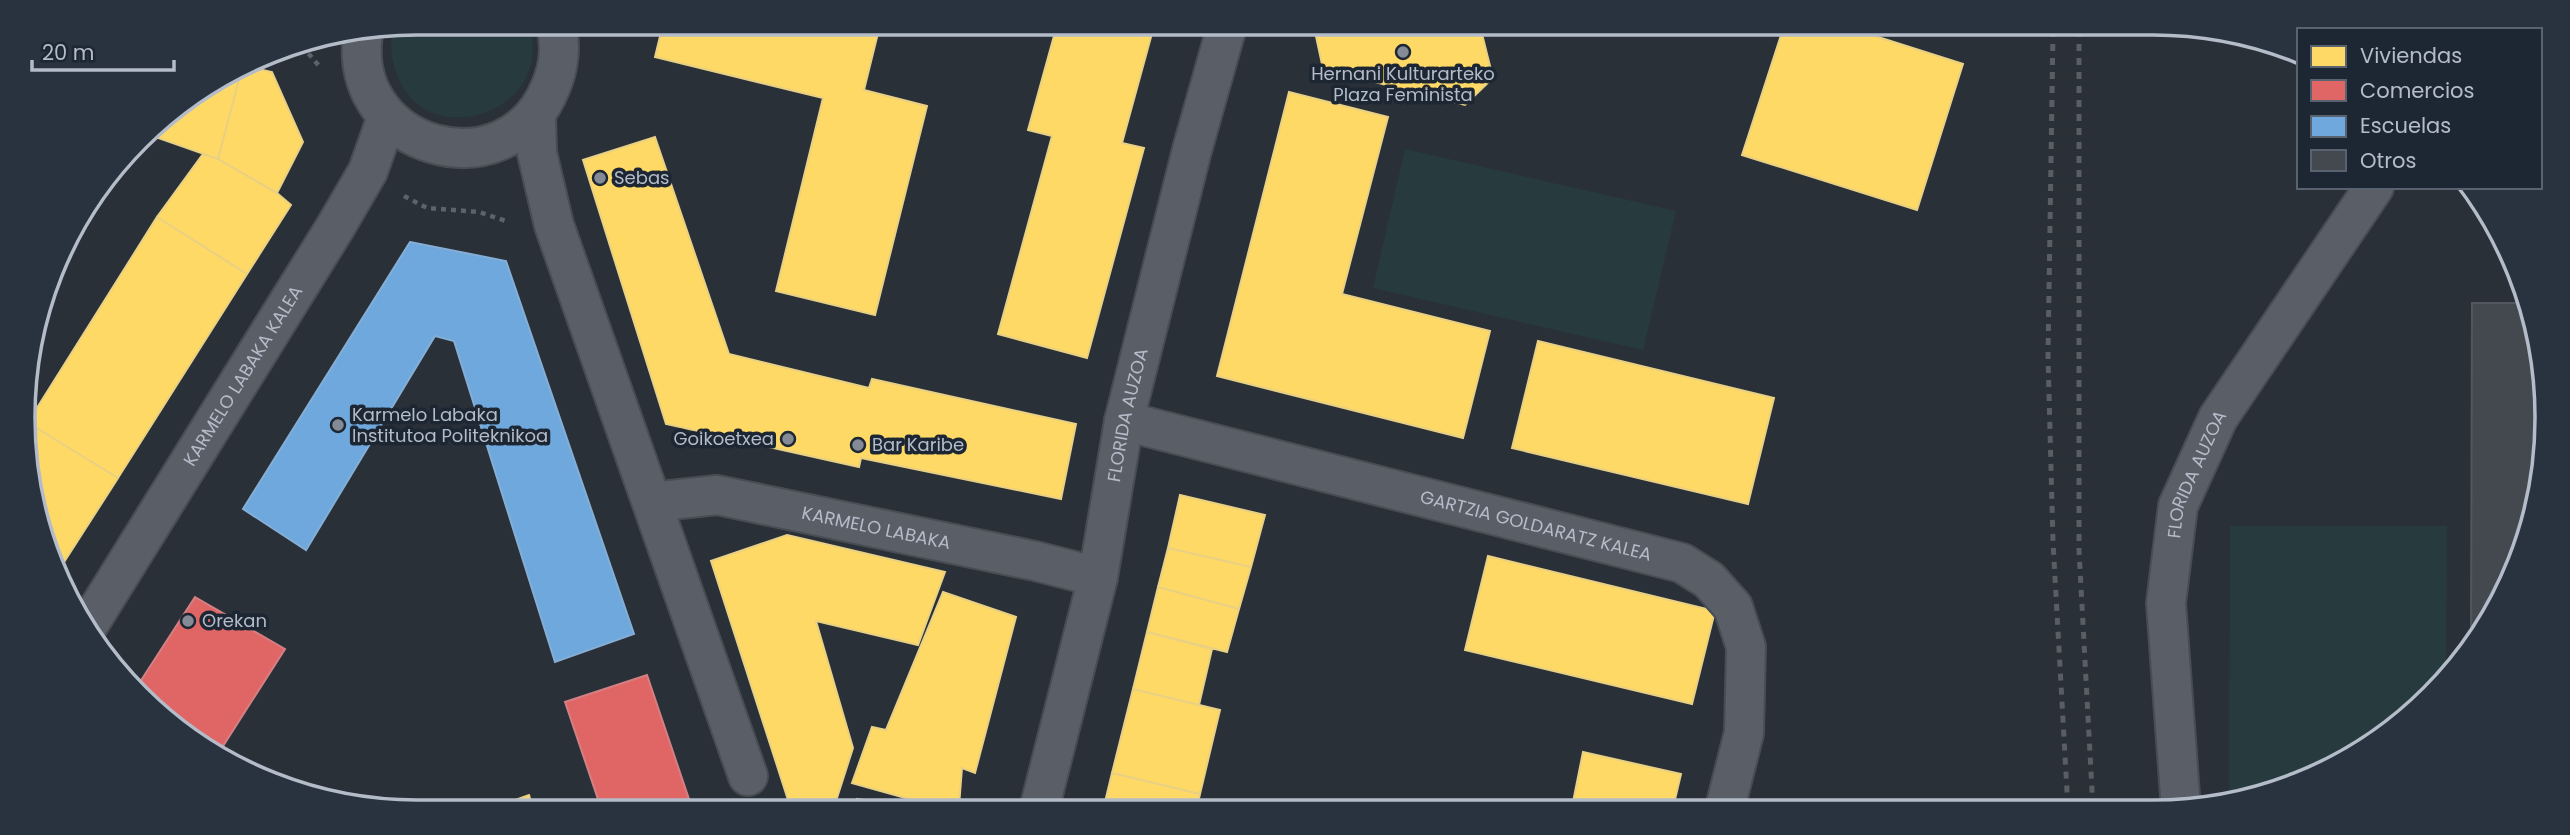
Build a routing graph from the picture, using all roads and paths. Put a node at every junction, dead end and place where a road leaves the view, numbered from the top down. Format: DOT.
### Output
graph roads {
  1 [pos="557,35"];
  2 [pos="1224,35"];
  3 [pos="357,39"];
  4 [pos="536,114"];
  5 [pos="387,117"];
  6 [pos="2373,189"];
  7 [pos="1124,421"];
  8 [pos="652,502"];
  9 [pos="1098,577"];
  10 [pos="92,619"];
  11 [pos="748,776"];
  12 [pos="2180,799"];
  13 [pos="1042,800"];
  14 [pos="1727,800"];
  1 -- 4 [label="street"];
  2 -- 7 [label="street, FLORIDA AUZOA"];
  3 -- 5 [label="street"];
  4 -- 5 [label="street"];
  4 -- 8 [label="street"];
  5 -- 10 [label="street, KARMELO LABAKA KALEA"];
  6 -- 12 [label="street, FLORIDA AUZOA"];
  7 -- 9 [label="street, FLORIDA AUZOA"];
  7 -- 14 [label="street, GARTZIA GOLDARATZ KALEA"];
  8 -- 9 [label="street, KARMELO LABAKA"];
  8 -- 11 [label="street"];
  9 -- 13 [label="street, FLORIDA AUZOA"];
}
